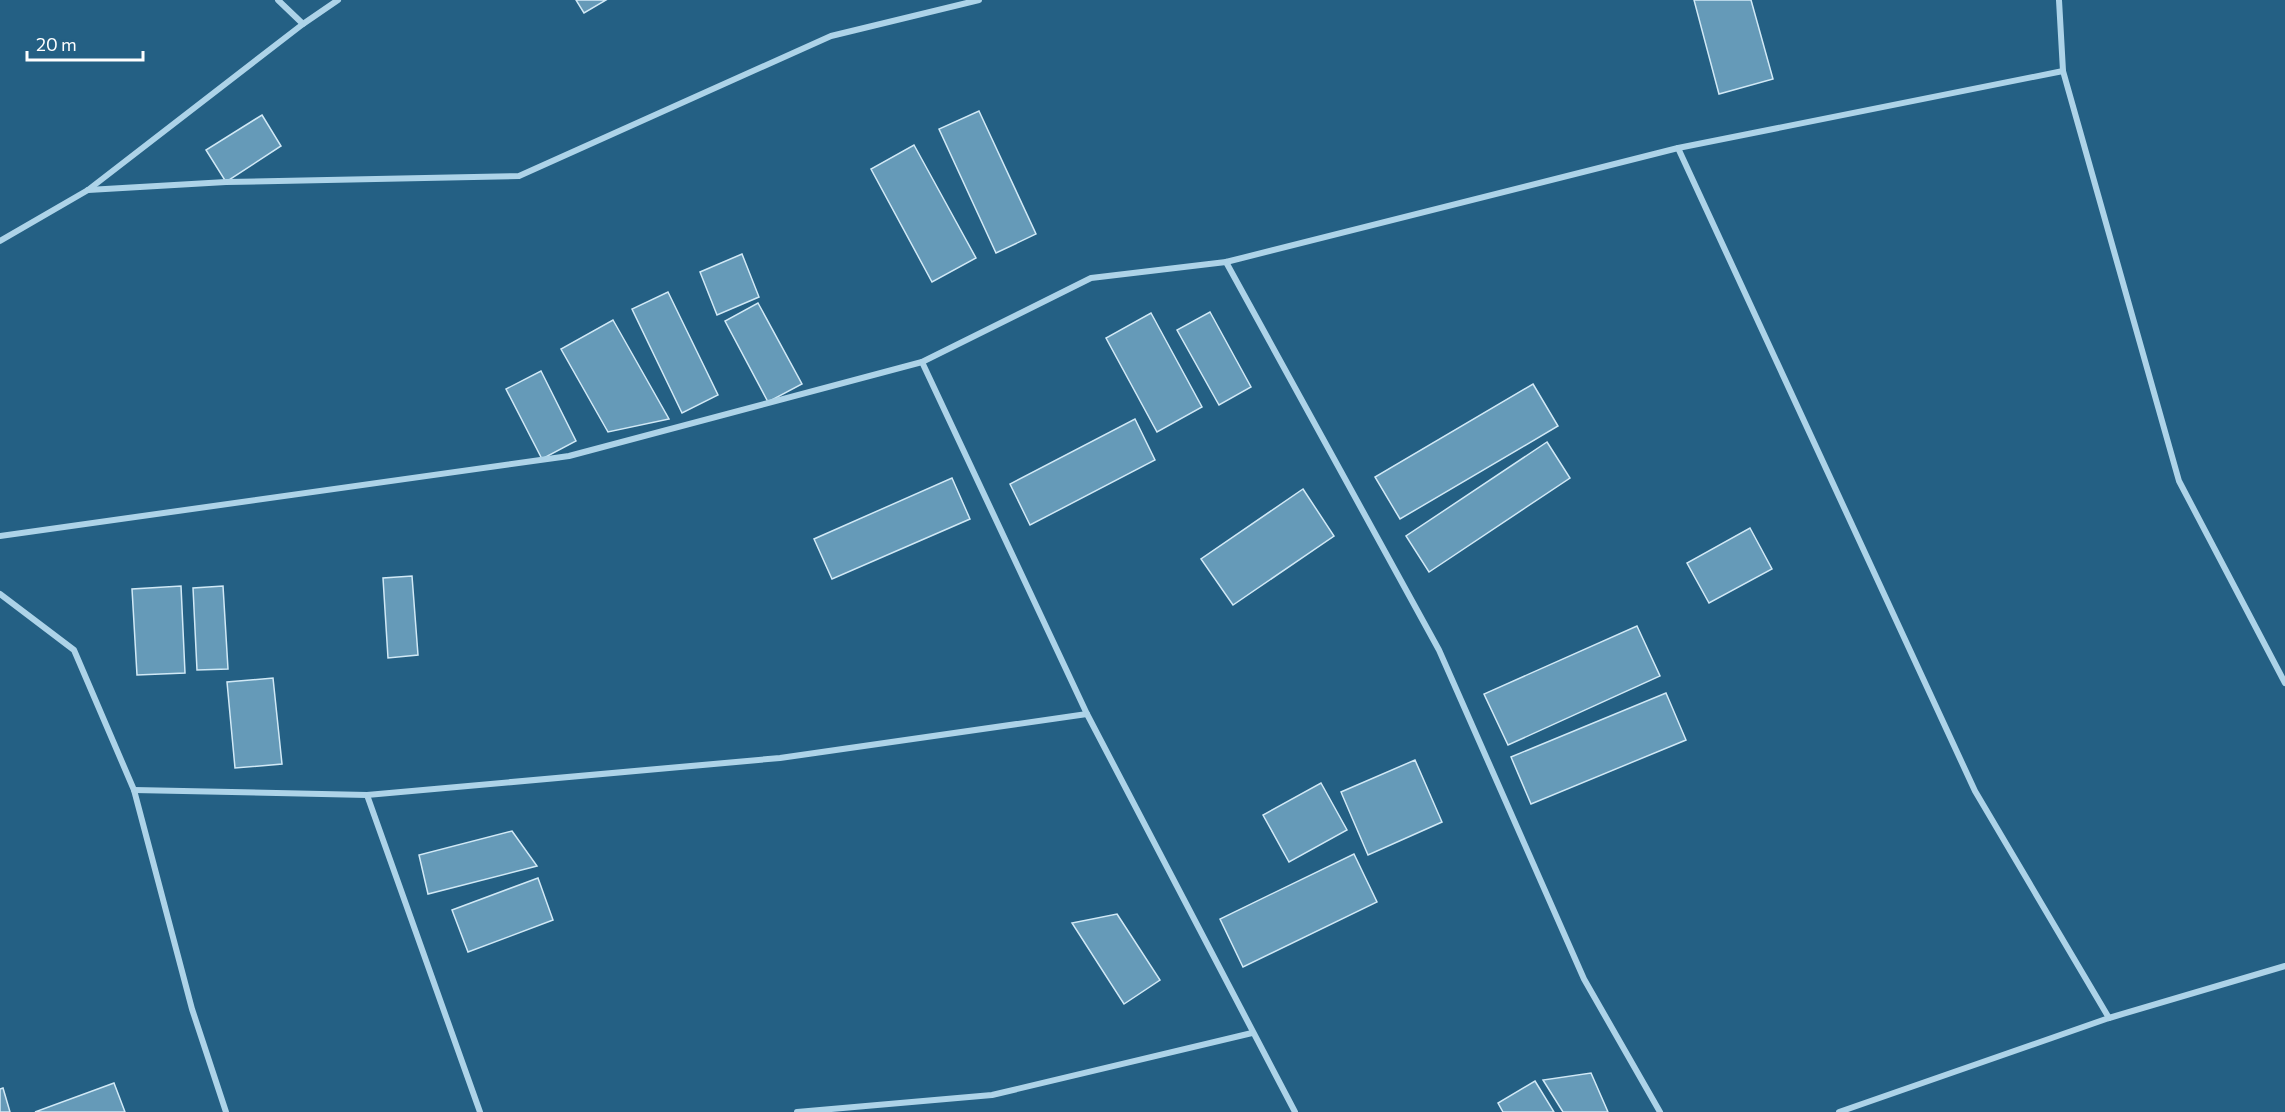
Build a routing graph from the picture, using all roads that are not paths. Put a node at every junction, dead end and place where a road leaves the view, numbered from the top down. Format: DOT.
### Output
graph roads {
  1 [pos="278,0"];
  2 [pos="338,0"];
  3 [pos="979,0"];
  4 [pos="2059,0"];
  5 [pos="303,24"];
  6 [pos="2063,71"];
  7 [pos="1678,148"];
  8 [pos="88,190"];
  9 [pos="0,241"];
  10 [pos="1226,262"];
  11 [pos="922,362"];
  12 [pos="0,536"];
  13 [pos="0,594"];
  14 [pos="2285,683"];
  15 [pos="1087,714"];
  16 [pos="134,790"];
  17 [pos="367,795"];
  18 [pos="2285,966"];
  19 [pos="2109,1018"];
  20 [pos="1252,1033"];
  21 [pos="226,1112"];
  22 [pos="480,1112"];
  23 [pos="797,1112"];
  24 [pos="1295,1112"];
  25 [pos="1660,1112"];
  26 [pos="1839,1112"];
  1 -- 5 [label="street"];
  2 -- 5 [label="street"];
  3 -- 8 [label="street"];
  4 -- 6 [label="street"];
  5 -- 8 [label="street"];
  6 -- 7 [label="street"];
  6 -- 14 [label="street"];
  7 -- 10 [label="street"];
  7 -- 19 [label="street"];
  8 -- 9 [label="street"];
  10 -- 11 [label="street"];
  10 -- 25 [label="street"];
  11 -- 12 [label="street"];
  11 -- 15 [label="street"];
  13 -- 16 [label="street"];
  15 -- 17 [label="street"];
  15 -- 20 [label="street"];
  16 -- 17 [label="street"];
  16 -- 21 [label="street"];
  17 -- 22 [label="street"];
  18 -- 19 [label="street"];
  19 -- 26 [label="street"];
  20 -- 23 [label="street"];
  20 -- 24 [label="street"];
}
